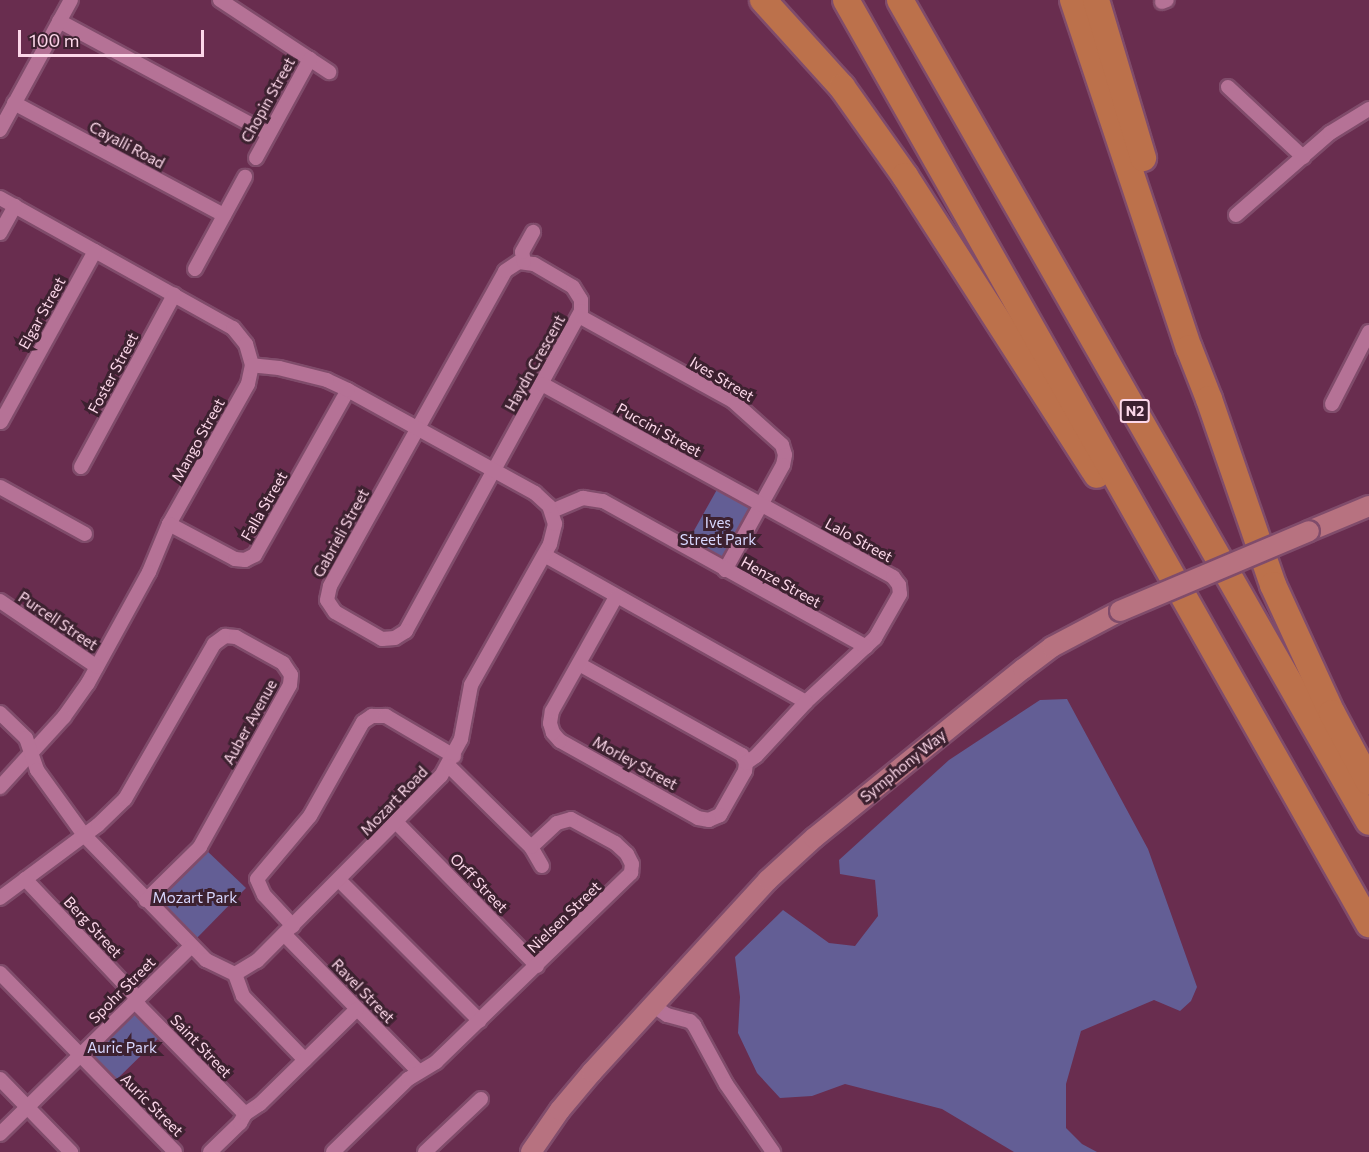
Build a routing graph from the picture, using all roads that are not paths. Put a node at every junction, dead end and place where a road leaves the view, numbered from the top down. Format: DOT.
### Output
graph roads {
  1 [pos="71,0"];
  2 [pos="220,0"];
  3 [pos="763,0"];
  4 [pos="846,0"];
  5 [pos="900,0"];
  6 [pos="1073,0"];
  7 [pos="1096,0"];
  8 [pos="59,21"];
  9 [pos="310,59"];
  10 [pos="329,72"];
  11 [pos="1228,87"];
  12 [pos="14,103"];
  13 [pos="1369,109"];
  14 [pos="0,130"];
  15 [pos="268,134"];
  16 [pos="1303,157"];
  17 [pos="256,158"];
  18 [pos="245,177"];
  19 [pos="0,198"];
  20 [pos="15,206"];
  21 [pos="224,215"];
  22 [pos="1236,215"];
  23 [pos="533,232"];
  24 [pos="0,233"];
  25 [pos="95,251"];
  26 [pos="524,262"];
  27 [pos="195,269"];
  28 [pos="174,295"];
  29 [pos="579,316"];
  30 [pos="1369,332"];
  31 [pos="252,365"];
  32 [pos="542,384"];
  33 [pos="348,390"];
  34 [pos="1209,399"];
  35 [pos="1332,404"];
  36 [pos="1,422"];
  37 [pos="417,428"];
  38 [pos="81,467"];
  39 [pos="495,471"];
  40 [pos="0,487"];
  41 [pos="761,505"];
  42 [pos="1369,506"];
  43 [pos="552,511"];
  44 [pos="169,524"];
  45 [pos="85,534"];
  46 [pos="544,555"];
  47 [pos="725,570"];
  48 [pos="616,597"];
  49 [pos="0,601"];
  50 [pos="866,647"];
  51 [pos="579,664"];
  52 [pos="97,667"];
  53 [pos="806,702"];
  54 [pos="0,713"];
  55 [pos="774,735"];
  56 [pos="1264,742"];
  57 [pos="31,756"];
  58 [pos="451,761"];
  59 [pos="746,763"];
  60 [pos="1369,782"];
  61 [pos="0,787"];
  62 [pos="1369,822"];
  63 [pos="397,823"];
  64 [pos="84,835"];
  65 [pos="531,847"];
  66 [pos="542,866"];
  67 [pos="25,879"];
  68 [pos="339,880"];
  69 [pos="0,898"];
  70 [pos="146,900"];
  71 [pos="1369,924"];
  72 [pos="289,930"];
  73 [pos="191,946"];
  74 [pos="537,966"];
  75 [pos="0,973"];
  76 [pos="235,974"];
  77 [pos="136,1000"];
  78 [pos="652,1005"];
  79 [pos="357,1009"];
  80 [pos="480,1021"];
  81 [pos="80,1056"];
  82 [pos="305,1060"];
  83 [pos="418,1071"];
  84 [pos="0,1079"];
  85 [pos="481,1099"];
  86 [pos="28,1107"];
  87 [pos="245,1114"];
  88 [pos="0,1134"];
  89 [pos="70,1152"];
  90 [pos="175,1152"];
  91 [pos="210,1152"];
  92 [pos="333,1152"];
  93 [pos="425,1152"];
  94 [pos="531,1152"];
  95 [pos="773,1152"];
  1 -- 8 [label="street"];
  2 -- 9 [label="street, Chopin Street"];
  3 -- 56 [label="highway"];
  4 -- 56 [label="highway"];
  5 -- 62 [label="highway, N2"];
  6 -- 34 [label="highway"];
  7 -- 34 [label="highway"];
  8 -- 12 [label="street"];
  8 -- 15 [label="street"];
  9 -- 10 [label="street, Chopin Street"];
  9 -- 15 [label="street, Chopin Street"];
  11 -- 16 [label="street"];
  12 -- 14 [label="street"];
  12 -- 21 [label="street, Cayalli Road"];
  13 -- 16 [label="street"];
  15 -- 17 [label="street, Chopin Street"];
  16 -- 22 [label="street"];
  18 -- 21 [label="street"];
  19 -- 20 [label="street"];
  20 -- 24 [label="street"];
  20 -- 25 [label="street"];
  21 -- 27 [label="street"];
  23 -- 26 [label="street"];
  25 -- 28 [label="street"];
  25 -- 36 [label="street, Elgar Street"];
  26 -- 29 [label="street, Haydn Crescent"];
  26 -- 37 [label="street"];
  28 -- 31 [label="street"];
  28 -- 38 [label="street, Foster Street"];
  29 -- 32 [label="street, Haydn Crescent"];
  29 -- 41 [label="street, Ives Street"];
  30 -- 35 [label="street"];
  31 -- 33 [label="street"];
  31 -- 44 [label="street, Mango Street"];
  32 -- 39 [label="street, Haydn Crescent"];
  32 -- 41 [label="street, Puccini Street"];
  33 -- 37 [label="street"];
  33 -- 44 [label="street, Falla Street"];
  34 -- 60 [label="highway"];
  37 -- 39 [label="street"];
  37 -- 39 [label="street, Gabrieli Street"];
  39 -- 43 [label="street"];
  40 -- 45 [label="street"];
  41 -- 47 [label="street, Ives Street"];
  41 -- 50 [label="street, Lalo Street"];
  42 -- 78 [label="main road, Symphony Way, bridge"];
  43 -- 46 [label="street, Mozart Road"];
  43 -- 47 [label="street, Henze Street"];
  44 -- 52 [label="street, Mango Street"];
  46 -- 48 [label="street"];
  46 -- 58 [label="street, Mozart Road"];
  47 -- 50 [label="street, Henze Street"];
  48 -- 51 [label="street, Morley Street"];
  48 -- 53 [label="street"];
  49 -- 52 [label="street, Purcell Street"];
  50 -- 53 [label="street, Lalo Street"];
  51 -- 59 [label="street"];
  51 -- 59 [label="street, Morley Street"];
  52 -- 57 [label="street, Mango Street"];
  53 -- 55 [label="street, Lalo Street"];
  54 -- 57 [label="street"];
  55 -- 59 [label="street, Morley Street"];
  56 -- 71 [label="highway"];
  57 -- 61 [label="street, Mango Street"];
  57 -- 64 [label="street"];
  58 -- 63 [label="street, Mozart Road"];
  58 -- 65 [label="street"];
  58 -- 72 [label="street, Ravel Street"];
  63 -- 68 [label="street, Mozart Road"];
  63 -- 74 [label="street, Orff Street"];
  64 -- 67 [label="street"];
  64 -- 70 [label="street"];
  64 -- 70 [label="street, Auber Avenue"];
  65 -- 66 [label="street"];
  65 -- 74 [label="street, Nielsen Street"];
  67 -- 69 [label="street"];
  67 -- 77 [label="street, Berg Street"];
  68 -- 72 [label="street, Mozart Road"];
  68 -- 80 [label="street"];
  70 -- 73 [label="street"];
  72 -- 76 [label="street, Mozart Road"];
  72 -- 79 [label="street, Ravel Street"];
  73 -- 76 [label="street"];
  73 -- 77 [label="street, Spohr Street"];
  74 -- 80 [label="street, Nielsen Street"];
  75 -- 81 [label="street"];
  76 -- 82 [label="street"];
  77 -- 81 [label="street, Spohr Street"];
  77 -- 87 [label="street, Saint Street"];
  78 -- 94 [label="main road, Symphony Way"];
  78 -- 95 [label="street"];
  79 -- 82 [label="street"];
  79 -- 83 [label="street, Ravel Street"];
  80 -- 83 [label="street"];
  81 -- 86 [label="street, Spohr Street"];
  81 -- 90 [label="street, Auric Street"];
  82 -- 87 [label="street"];
  83 -- 92 [label="street"];
  84 -- 86 [label="street"];
  85 -- 93 [label="street"];
  86 -- 88 [label="street, Spohr Street"];
  86 -- 89 [label="street"];
  87 -- 91 [label="street"];
}
